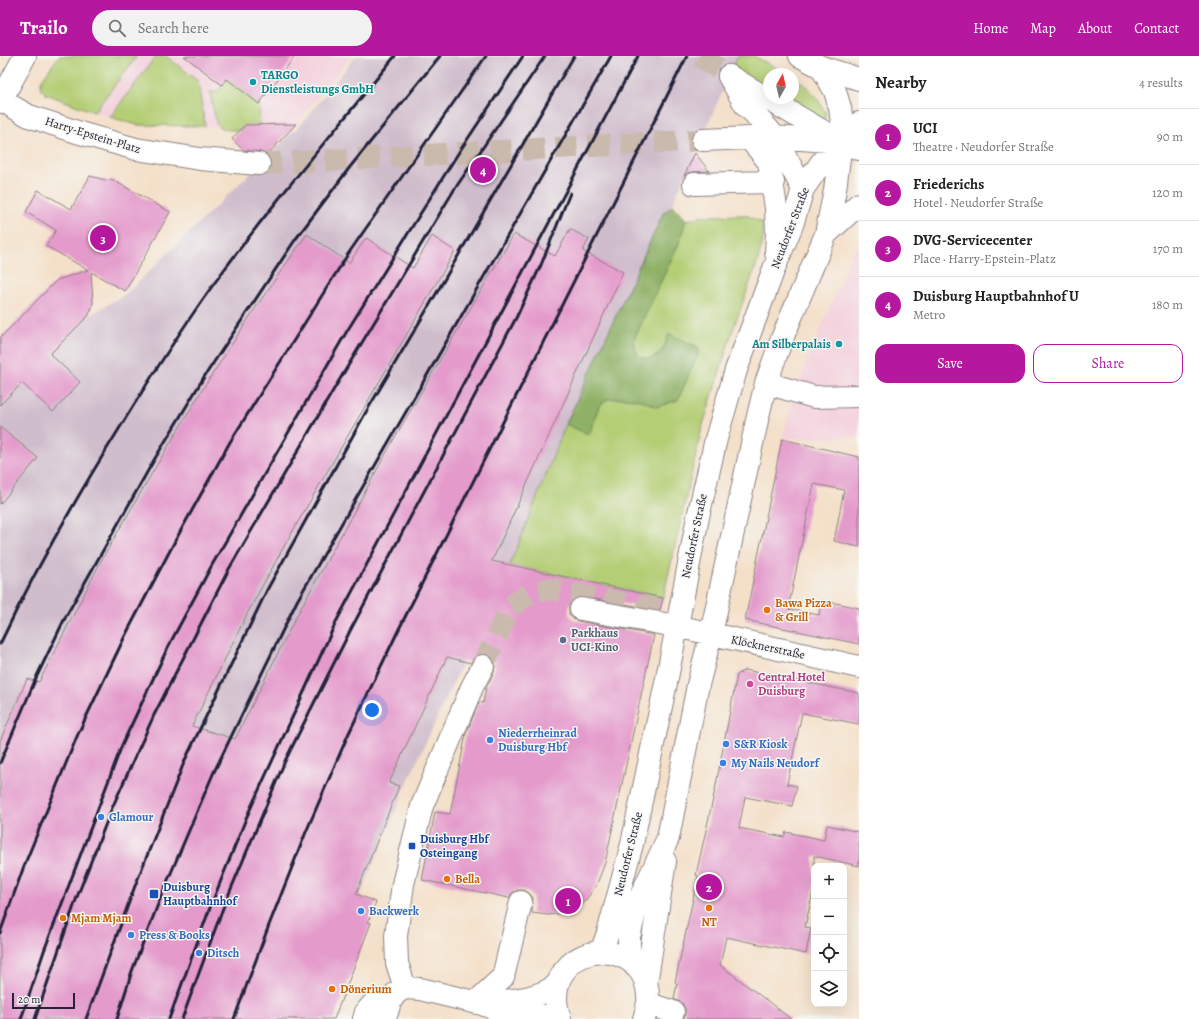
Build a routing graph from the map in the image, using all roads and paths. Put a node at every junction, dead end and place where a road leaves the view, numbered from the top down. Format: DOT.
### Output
graph roads {
  1 [pos="25,56"];
  2 [pos="800,56"];
  3 [pos="821,67"];
  4 [pos="859,79"];
  5 [pos="2,99"];
  6 [pos="859,123"];
  7 [pos="774,137"];
  8 [pos="749,138"];
  9 [pos="703,140"];
  10 [pos="850,145"];
  11 [pos="260,164"];
  12 [pos="773,182"];
  13 [pos="694,184"];
  14 [pos="803,189"];
  15 [pos="859,204"];
  16 [pos="826,234"];
  17 [pos="774,266"];
  18 [pos="766,383"];
  19 [pos="859,396"];
  20 [pos="581,609"];
  21 [pos="676,626"];
  22 [pos="712,634"];
  23 [pos="483,666"];
  24 [pos="859,667"];
  25 [pos="521,902"];
  26 [pos="600,952"];
  27 [pos="641,975"];
  28 [pos="558,984"];
  29 [pos="393,1003"];
  30 [pos="479,1003"];
  31 [pos="673,1012"];
  32 [pos="646,1013"];
  33 [pos="364,1019"];
  34 [pos="554,1019"];
  35 [pos="560,1019"];
  1 -- 5 [label="street"];
  2 -- 3 [label="street"];
  3 -- 4 [label="street"];
  3 -- 10 [label="street, Neudorfer Straße"];
  5 -- 11 [label="street, Harry-Epstein-Platz"];
  6 -- 10 [label="street, Neudorfer Straße"];
  7 -- 8 [label="street"];
  7 -- 10 [label="street"];
  7 -- 10 [label="street"];
  7 -- 14 [label="street"];
  8 -- 9 [label="street"];
  8 -- 12 [label="street"];
  10 -- 14 [label="street, Neudorfer Straße"];
  10 -- 16 [label="street, Neudorfer Straße"];
  12 -- 13 [label="street"];
  12 -- 17 [label="street"];
  14 -- 17 [label="street, Neudorfer Straße"];
  15 -- 16 [label="street, Neudorfer Straße"];
  16 -- 18 [label="street, Neudorfer Straße"];
  17 -- 21 [label="street, Neudorfer Straße"];
  18 -- 19 [label="street"];
  18 -- 22 [label="street, Neudorfer Straße"];
  20 -- 21 [label="street, Klöcknerstraße"];
  21 -- 22 [label="street, Klöcknerstraße"];
  21 -- 26 [label="street, Neudorfer Straße"];
  22 -- 24 [label="street, Klöcknerstraße"];
  22 -- 27 [label="street, Neudorfer Straße"];
  23 -- 29 [label="street"];
  25 -- 30 [label="street"];
  26 -- 27 [label="street"];
  26 -- 28 [label="street"];
  27 -- 32 [label="street, Neudorfer Straße"];
  28 -- 30 [label="street"];
  28 -- 35 [label="street"];
  29 -- 30 [label="street"];
  29 -- 33 [label="street"];
  30 -- 34 [label="street"];
  31 -- 32 [label="street"];
}
